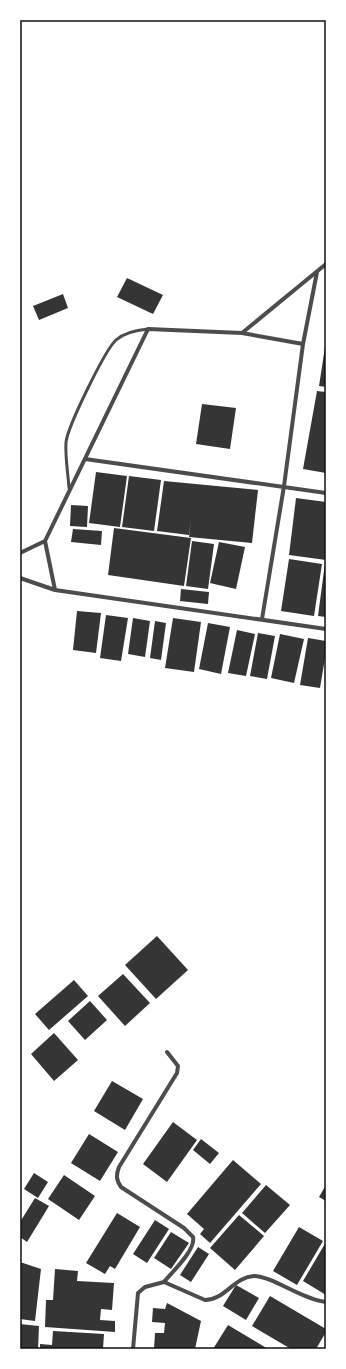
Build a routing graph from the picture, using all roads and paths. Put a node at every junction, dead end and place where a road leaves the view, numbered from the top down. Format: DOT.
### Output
graph roads {
  1 [pos="326,264"];
  2 [pos="317,272"];
  3 [pos="148,328"];
  4 [pos="242,333"];
  5 [pos="303,344"];
  6 [pos="85,459"];
  7 [pos="284,486"];
  8 [pos="69,488"];
  9 [pos="326,493"];
  10 [pos="45,541"];
  11 [pos="20,553"];
  12 [pos="20,578"];
  13 [pos="55,590"];
  14 [pos="262,619"];
  15 [pos="326,629"];
  16 [pos="167,1052"];
  17 [pos="164,1282"];
  18 [pos="326,1302"];
  19 [pos="134,1349"];
  1 -- 2 [label="street"];
  2 -- 4 [label="street"];
  2 -- 5 [label="street"];
  3 -- 4 [label="street"];
  3 -- 6 [label="street"];
  3 -- 8 [label="lane"];
  4 -- 5 [label="street"];
  5 -- 7 [label="street"];
  6 -- 7 [label="street"];
  6 -- 8 [label="street"];
  7 -- 9 [label="street"];
  7 -- 14 [label="street"];
  8 -- 10 [label="street"];
  10 -- 11 [label="street"];
  10 -- 13 [label="street"];
  12 -- 13 [label="street"];
  13 -- 14 [label="street"];
  14 -- 15 [label="street"];
  16 -- 17 [label="street"];
  17 -- 18 [label="street"];
  17 -- 19 [label="street"];
}
